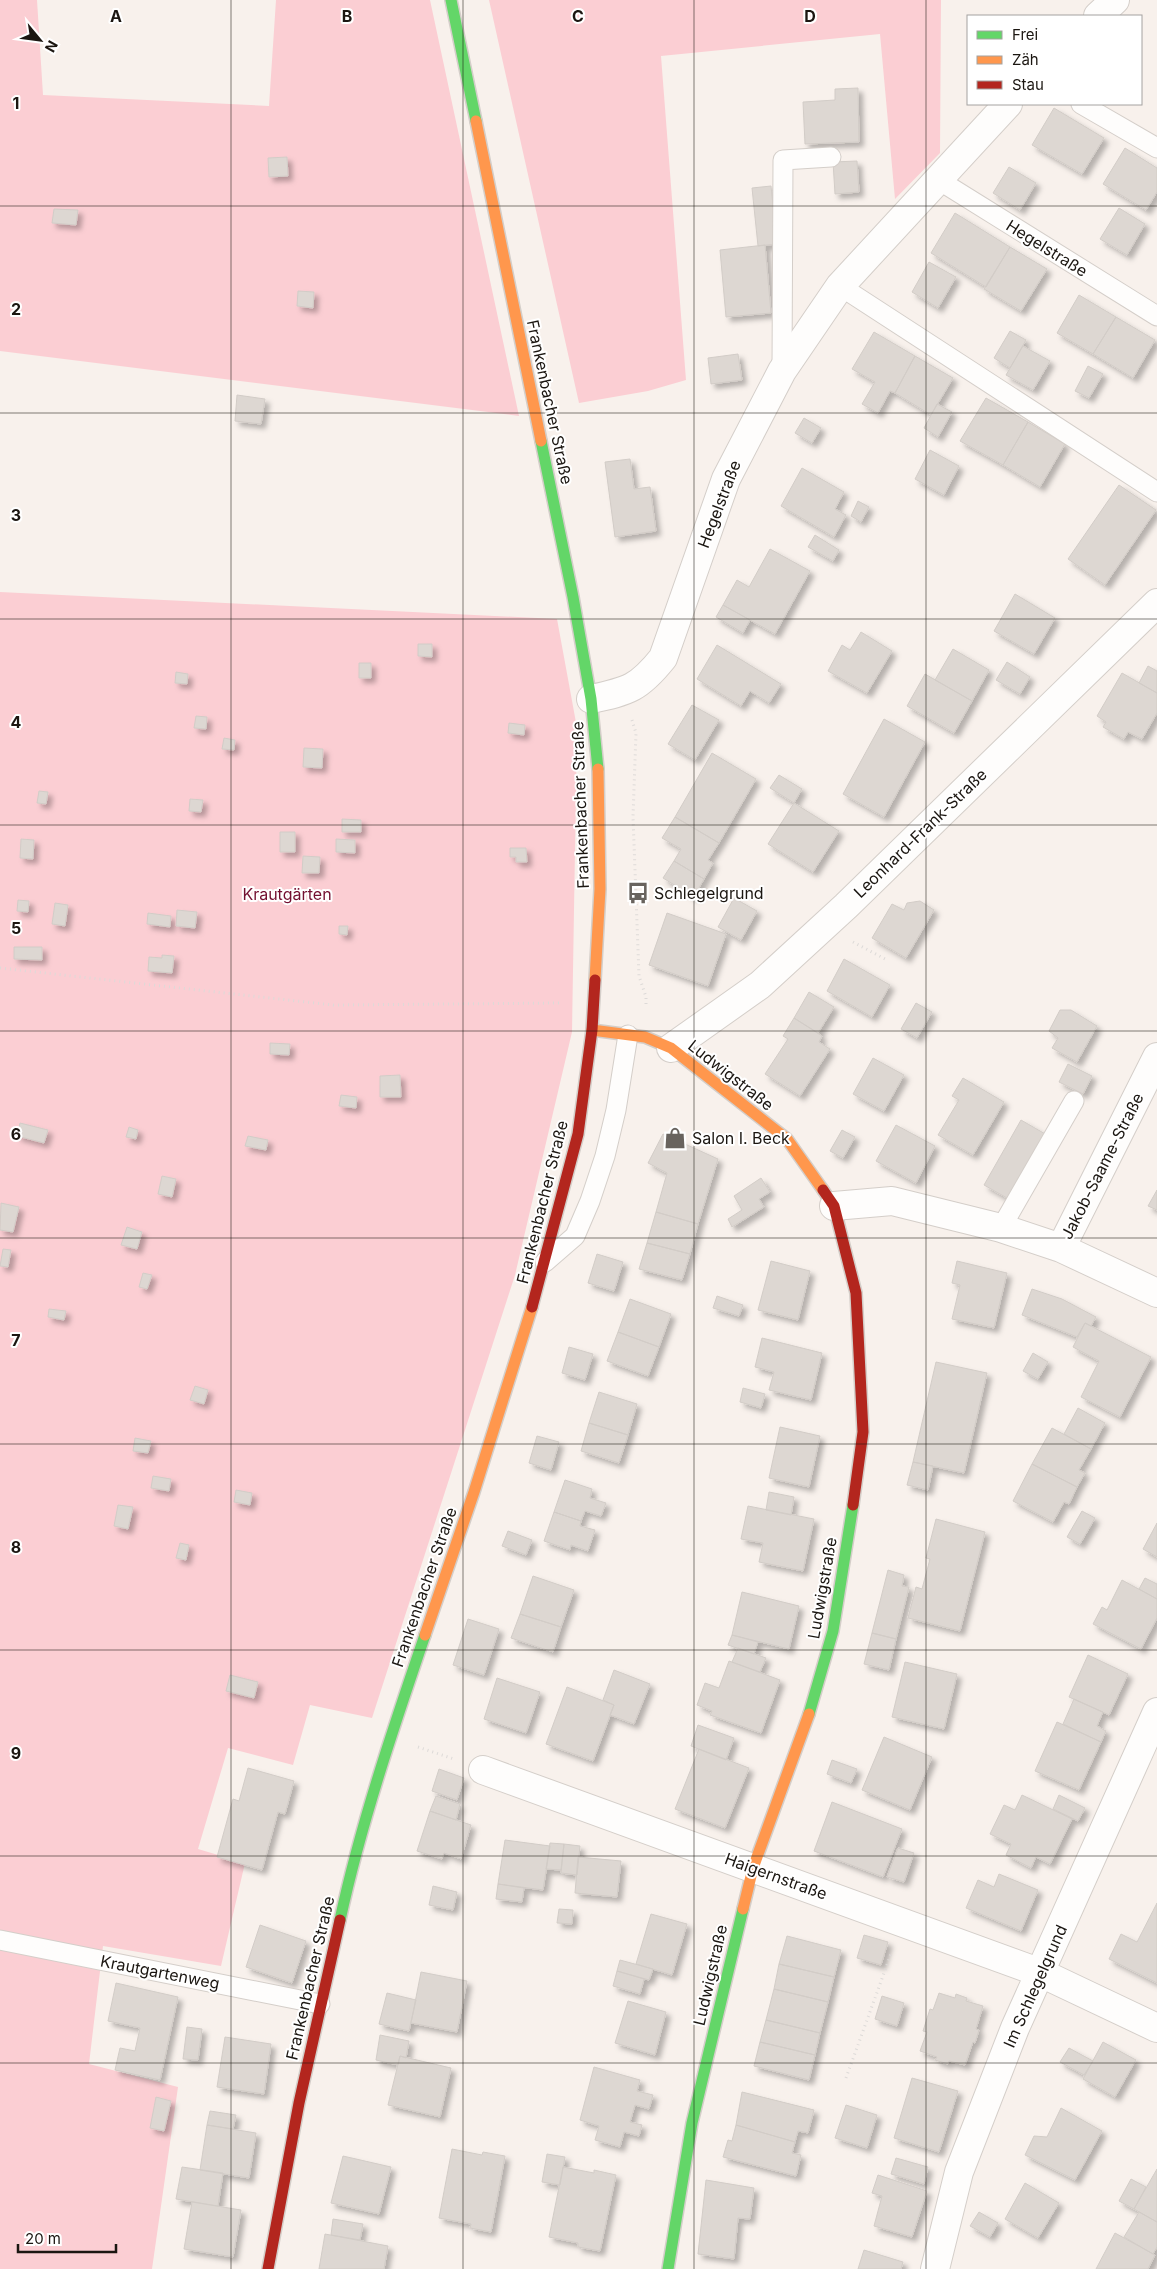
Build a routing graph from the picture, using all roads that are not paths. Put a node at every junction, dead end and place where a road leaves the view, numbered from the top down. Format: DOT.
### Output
graph roads {
  1 [pos="451,0"];
  2 [pos="1115,0"];
  3 [pos="1099,15"];
  4 [pos="1007,105"];
  5 [pos="1082,105"];
  6 [pos="1157,148"];
  7 [pos="831,157"];
  8 [pos="937,179"];
  9 [pos="840,286"];
  10 [pos="1157,316"];
  11 [pos="782,371"];
  12 [pos="1157,492"];
  13 [pos="1157,603"];
  14 [pos="592,699"];
  15 [pos="592,1030"];
  16 [pos="628,1035"];
  17 [pos="671,1048"];
  18 [pos="1157,1057"];
  19 [pos="1074,1102"];
  20 [pos="834,1206"];
  21 [pos="1001,1228"];
  22 [pos="1061,1248"];
  23 [pos="544,1262"];
  24 [pos="1157,1293"];
  25 [pos="1157,1712"];
  26 [pos="483,1770"];
  27 [pos="753,1868"];
  28 [pos="0,1940"];
  29 [pos="1041,1973"];
  30 [pos="320,2004"];
  31 [pos="1157,2028"];
  32 [pos="268,2269"];
  33 [pos="668,2269"];
  34 [pos="935,2269"];
  1 -- 14 [label="main road, Frankenbacher Straße"];
  2 -- 3 [label="street"];
  4 -- 8 [label="street, Hegelstraße"];
  5 -- 6 [label="lane"];
  7 -- 11 [label="lane"];
  8 -- 9 [label="street, Hegelstraße"];
  8 -- 10 [label="lane, Hegelstraße"];
  9 -- 11 [label="street, Hegelstraße"];
  9 -- 12 [label="lane"];
  11 -- 14 [label="street, Hegelstraße"];
  13 -- 17 [label="street, Leonhard-Frank-Straße"];
  14 -- 15 [label="main road, Frankenbacher Straße"];
  15 -- 16 [label="main road, Ludwigstraße"];
  15 -- 23 [label="main road, Frankenbacher Straße"];
  16 -- 17 [label="main road, Ludwigstraße"];
  16 -- 23 [label="lane"];
  17 -- 20 [label="main road, Ludwigstraße"];
  18 -- 22 [label="street, Jakob-Saame-Straße"];
  19 -- 21 [label="lane"];
  20 -- 21 [label="street"];
  20 -- 27 [label="main road, Ludwigstraße"];
  21 -- 22 [label="street"];
  22 -- 24 [label="street"];
  23 -- 30 [label="main road, Frankenbacher Straße"];
  25 -- 29 [label="street, Im Schlegelgrund"];
  26 -- 27 [label="street, Haigernstraße"];
  27 -- 29 [label="street, Haigernstraße"];
  27 -- 33 [label="main road, Ludwigstraße"];
  28 -- 30 [label="lane, Krautgartenweg"];
  29 -- 31 [label="street, Haigernstraße"];
  29 -- 34 [label="street, Im Schlegelgrund"];
  30 -- 32 [label="main road, Frankenbacher Straße"];
}
